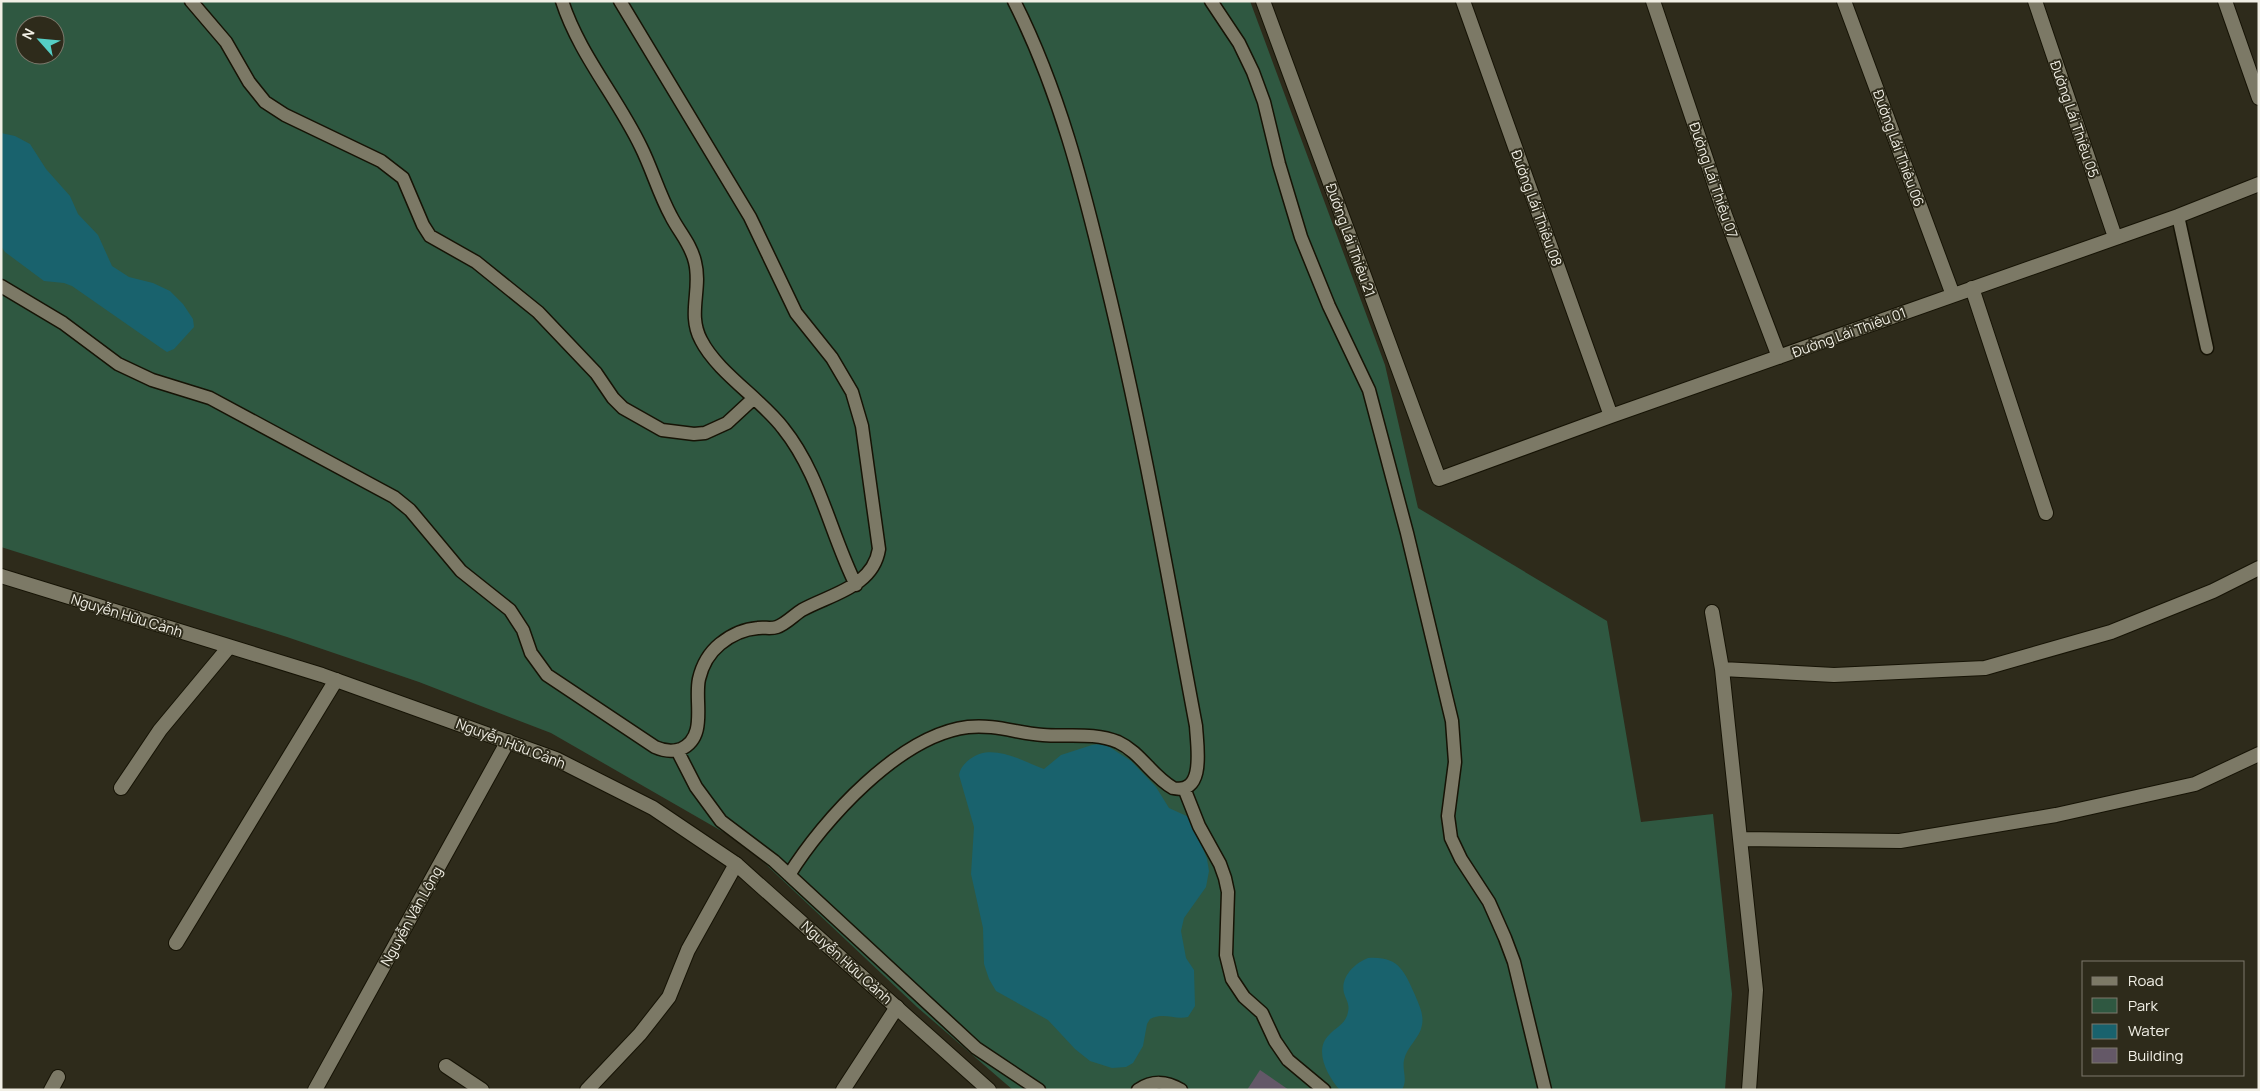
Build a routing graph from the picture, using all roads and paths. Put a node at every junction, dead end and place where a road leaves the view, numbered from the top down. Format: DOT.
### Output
graph roads {
  1 [pos="191,1"];
  2 [pos="562,1"];
  3 [pos="620,1"];
  4 [pos="1014,1"];
  5 [pos="1211,1"];
  6 [pos="1263,1"];
  7 [pos="1462,1"];
  8 [pos="1654,1"];
  9 [pos="1844,1"];
  10 [pos="2035,1"];
  11 [pos="2225,1"];
  12 [pos="2259,98"];
  13 [pos="2259,184"];
  14 [pos="2178,216"];
  15 [pos="2115,237"];
  16 [pos="1,286"];
  17 [pos="1972,288"];
  18 [pos="1953,295"];
  19 [pos="2207,348"];
  20 [pos="1779,356"];
  21 [pos="754,398"];
  22 [pos="1612,416"];
  23 [pos="1439,479"];
  24 [pos="2046,513"];
  25 [pos="2259,568"];
  26 [pos="1,576"];
  27 [pos="856,584"];
  28 [pos="1712,612"];
  29 [pos="229,647"];
  30 [pos="1722,669"];
  31 [pos="336,680"];
  32 [pos="508,741"];
  33 [pos="677,750"];
  34 [pos="2259,754"];
  35 [pos="121,788"];
  36 [pos="1184,788"];
  37 [pos="1741,839"];
  38 [pos="736,864"];
  39 [pos="789,875"];
  40 [pos="176,943"];
  41 [pos="897,1007"];
  42 [pos="446,1066"];
  43 [pos="58,1077"];
  44 [pos="51,1090"];
  45 [pos="315,1090"];
  46 [pos="482,1090"];
  47 [pos="587,1090"];
  48 [pos="843,1090"];
  49 [pos="990,1090"];
  50 [pos="1038,1090"];
  51 [pos="1138,1090"];
  52 [pos="1181,1090"];
  53 [pos="1324,1090"];
  54 [pos="1545,1090"];
  55 [pos="1749,1090"];
  1 -- 21 [label="lane"];
  2 -- 21 [label="lane"];
  3 -- 27 [label="lane"];
  4 -- 36 [label="lane"];
  5 -- 54 [label="lane"];
  6 -- 23 [label="street, Đường Lái Thiêu 21"];
  7 -- 22 [label="street, Đường Lái Thiêu 08"];
  8 -- 20 [label="street, Đường Lái Thiêu 07"];
  9 -- 18 [label="street, Đường Lái Thiêu 06"];
  10 -- 15 [label="street, Đường Lái Thiêu 05"];
  11 -- 12 [label="street"];
  13 -- 14 [label="street, Đường Lái Thiêu 01"];
  14 -- 15 [label="street, Đường Lái Thiêu 01"];
  14 -- 19 [label="lane"];
  15 -- 17 [label="street, Đường Lái Thiêu 01"];
  16 -- 33 [label="lane"];
  17 -- 18 [label="street, Đường Lái Thiêu 01"];
  17 -- 24 [label="street"];
  18 -- 20 [label="street, Đường Lái Thiêu 01"];
  20 -- 22 [label="street, Đường Lái Thiêu 01"];
  21 -- 27 [label="lane"];
  22 -- 23 [label="street, Đường Lái Thiêu 01"];
  25 -- 30 [label="street"];
  26 -- 29 [label="street, Nguyễn Hữu Cảnh"];
  27 -- 33 [label="lane"];
  28 -- 30 [label="street"];
  29 -- 31 [label="street, Nguyễn Hữu Cảnh"];
  29 -- 35 [label="street"];
  30 -- 37 [label="street"];
  31 -- 32 [label="street, Nguyễn Hữu Cảnh"];
  31 -- 40 [label="street"];
  32 -- 38 [label="street, Nguyễn Hữu Cảnh"];
  32 -- 45 [label="street, Nguyễn Văn Lộng"];
  33 -- 39 [label="lane"];
  34 -- 37 [label="street"];
  36 -- 39 [label="lane"];
  36 -- 53 [label="lane"];
  37 -- 55 [label="street"];
  38 -- 41 [label="street, Nguyễn Hữu Cảnh"];
  38 -- 47 [label="street"];
  39 -- 50 [label="lane"];
  41 -- 48 [label="street"];
  41 -- 49 [label="street, Nguyễn Hữu Cảnh"];
  42 -- 46 [label="street"];
  43 -- 44 [label="street"];
  51 -- 52 [label="lane"];
}
